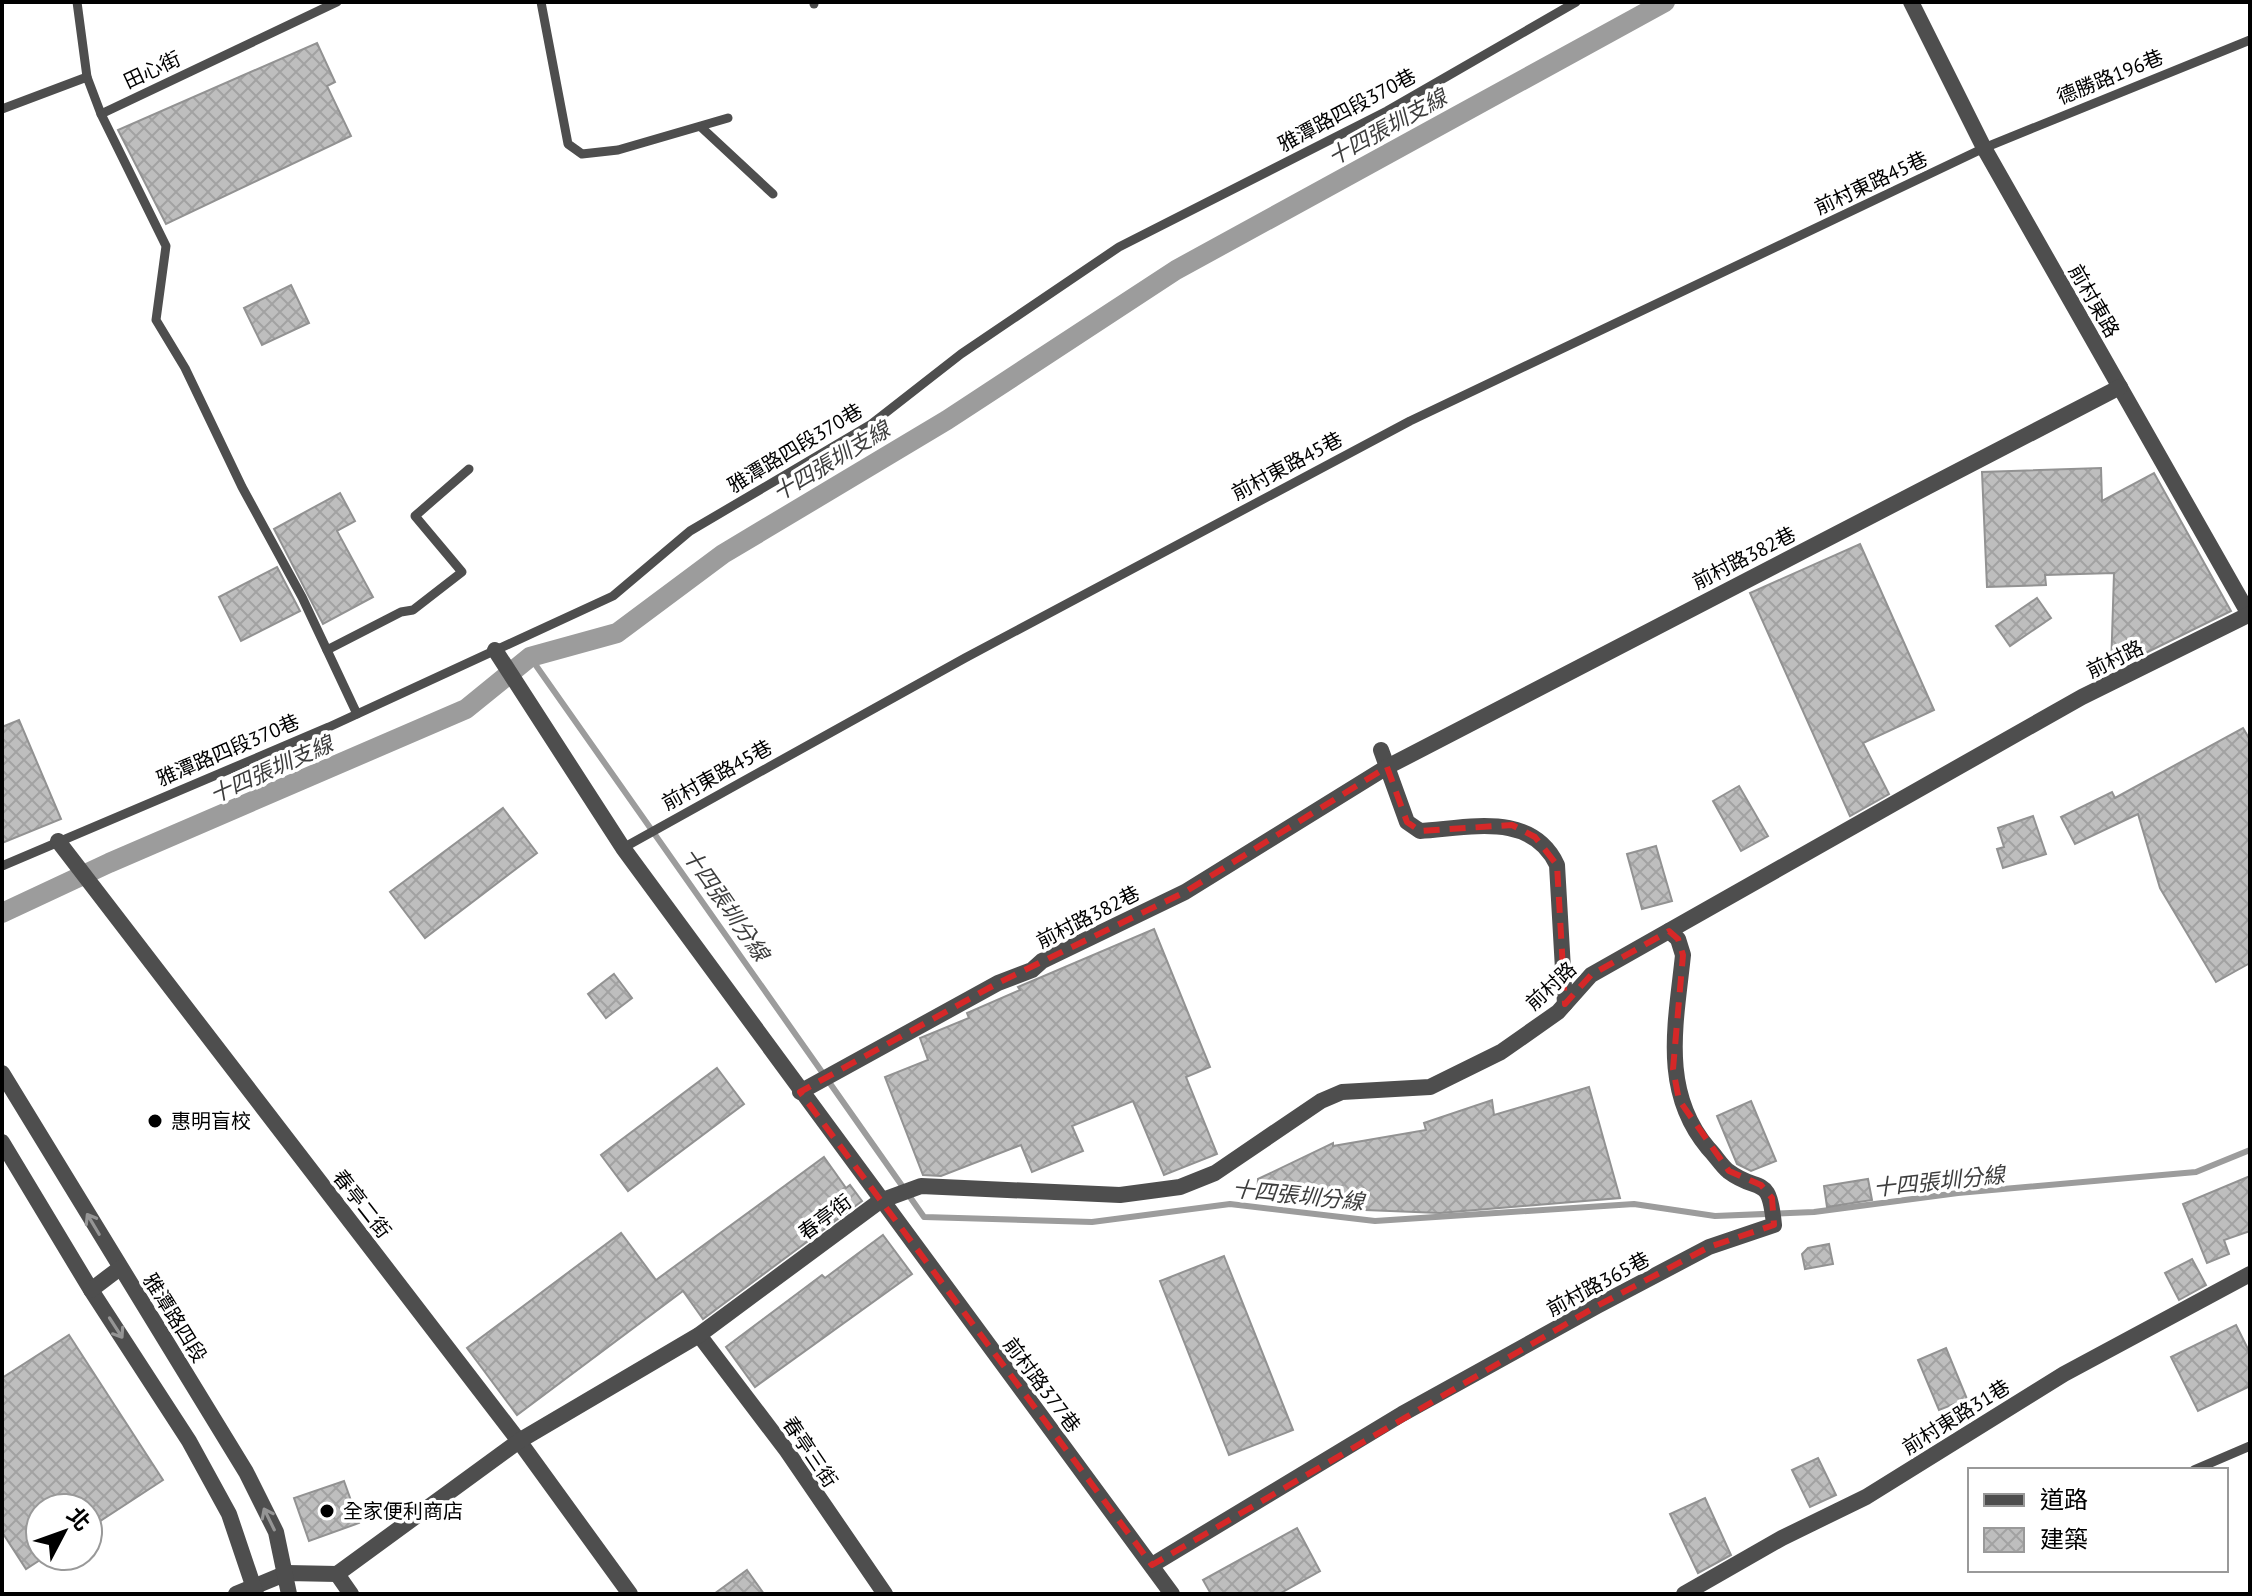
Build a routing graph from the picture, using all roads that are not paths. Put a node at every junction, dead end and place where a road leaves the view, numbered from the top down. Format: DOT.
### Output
graph roads {
  1 [pos="77,2"];
  2 [pos="337,2"];
  3 [pos="541,2"];
  4 [pos="1576,2"];
  5 [pos="1911,2"];
  6 [pos="2250,40"];
  7 [pos="87,77"];
  8 [pos="2,109"];
  9 [pos="101,114"];
  10 [pos="728,118"];
  11 [pos="702,128"];
  12 [pos="1984,148"];
  13 [pos="773,194"];
  14 [pos="2120,387"];
  15 [pos="469,469"];
  16 [pos="2250,615"];
  17 [pos="327,650"];
  18 [pos="495,650"];
  19 [pos="357,714"];
  20 [pos="1381,750"];
  21 [pos="1387,767"];
  22 [pos="58,841"];
  23 [pos="623,848"];
  24 [pos="2,866"];
  25 [pos="1669,931"];
  26 [pos="1565,1004"];
  27 [pos="2,1073"];
  28 [pos="800,1092"];
  29 [pos="2,1142"];
  30 [pos="880,1201"];
  31 [pos="120,1268"];
  32 [pos="2250,1274"];
  33 [pos="91,1290"];
  34 [pos="699,1335"];
  35 [pos="519,1441"];
  36 [pos="2250,1446"];
  37 [pos="2199,1468"];
  38 [pos="1152,1565"];
  39 [pos="287,1573"];
  40 [pos="337,1574"];
  41 [pos="256,1590"];
  42 [pos="236,1594"];
  43 [pos="289,1594"];
  44 [pos="351,1594"];
  45 [pos="630,1594"];
  46 [pos="885,1594"];
  47 [pos="1172,1594"];
  48 [pos="1684,1594"];
  1 -- 7 [label="lane"];
  2 -- 9 [label="lane, 田心街"];
  3 -- 11 [label="lane"];
  4 -- 18 [label="lane, 雅潭路四段370巷"];
  5 -- 12 [label="street, 前村東路"];
  6 -- 12 [label="lane, 德勝路196巷"];
  7 -- 8 [label="lane"];
  7 -- 9 [label="lane"];
  9 -- 17 [label="lane"];
  10 -- 11 [label="lane"];
  11 -- 13 [label="lane"];
  12 -- 14 [label="street, 前村東路"];
  12 -- 23 [label="lane, 前村東路45巷"];
  14 -- 16 [label="street, 前村東路"];
  14 -- 21 [label="street, 前村路382巷"];
  15 -- 17 [label="lane"];
  16 -- 25 [label="street, 前村路"];
  17 -- 19 [label="lane"];
  18 -- 19 [label="lane, 雅潭路四段370巷"];
  18 -- 23 [label="street, 春亭街"];
  19 -- 22 [label="lane, 雅潭路四段370巷"];
  20 -- 21 [label="street"];
  21 -- 26 [label="street"];
  21 -- 28 [label="street, 前村路382巷"];
  22 -- 24 [label="lane, 雅潭路四段370巷"];
  22 -- 35 [label="street, 春亭二街"];
  23 -- 28 [label="street, 春亭街"];
  25 -- 26 [label="street, 前村路"];
  25 -- 38 [label="street, 前村路365巷"];
  26 -- 30 [label="street, 前村路"];
  31 -- 27 [label="street, 雅潭路四段, one-way"];
  28 -- 30 [label="street, 春亭街"];
  29 -- 33 [label="street"];
  30 -- 34 [label="street, 春亭街"];
  30 -- 38 [label="street, 前村路377巷"];
  31 -- 33 [label="street"];
  39 -- 31 [label="street, 雅潭路四段, one-way"];
  32 -- 48 [label="street, 前村東路31巷"];
  33 -- 41 [label="street, one-way"];
  34 -- 35 [label="street, 春亭街"];
  34 -- 46 [label="street, 春亭三街"];
  35 -- 40 [label="street, 春亭街"];
  35 -- 45 [label="street, 春亭二街"];
  36 -- 37 [label="lane"];
  38 -- 47 [label="street, 前村路377巷"];
  39 -- 40 [label="street"];
  39 -- 41 [label="street"];
  39 -- 43 [label="street, 雅潭路四段"];
  40 -- 44 [label="street"];
  41 -- 42 [label="street"];
}
